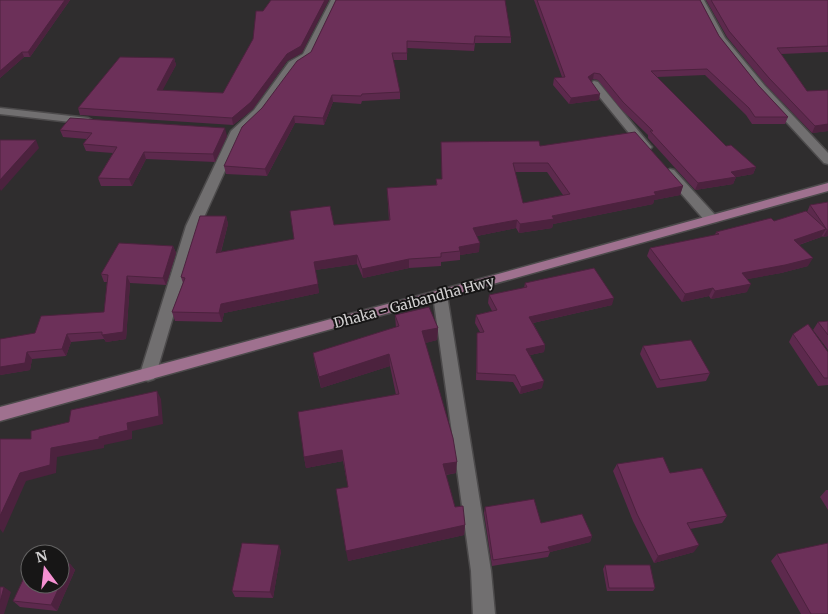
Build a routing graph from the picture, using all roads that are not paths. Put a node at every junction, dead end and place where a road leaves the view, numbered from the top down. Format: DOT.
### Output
graph roads {
  1 [pos="335,0"];
  2 [pos="700,0"];
  3 [pos="594,84"];
  4 [pos="0,111"];
  5 [pos="104,122"];
  6 [pos="828,160"];
  7 [pos="828,187"];
  8 [pos="711,219"];
  9 [pos="440,295"];
  10 [pos="148,374"];
  11 [pos="0,414"];
  12 [pos="484,614"];
  1 -- 10 [label="street"];
  2 -- 6 [label="street"];
  3 -- 8 [label="street"];
  4 -- 5 [label="street"];
  7 -- 8 [label="main road, Dhaka - Gaibandha Hwy"];
  8 -- 9 [label="main road, Dhaka - Gaibandha Hwy"];
  9 -- 10 [label="main road, Dhaka - Gaibandha Hwy"];
  9 -- 12 [label="street"];
  10 -- 11 [label="main road, Dhaka - Gaibandha Hwy"];
}
